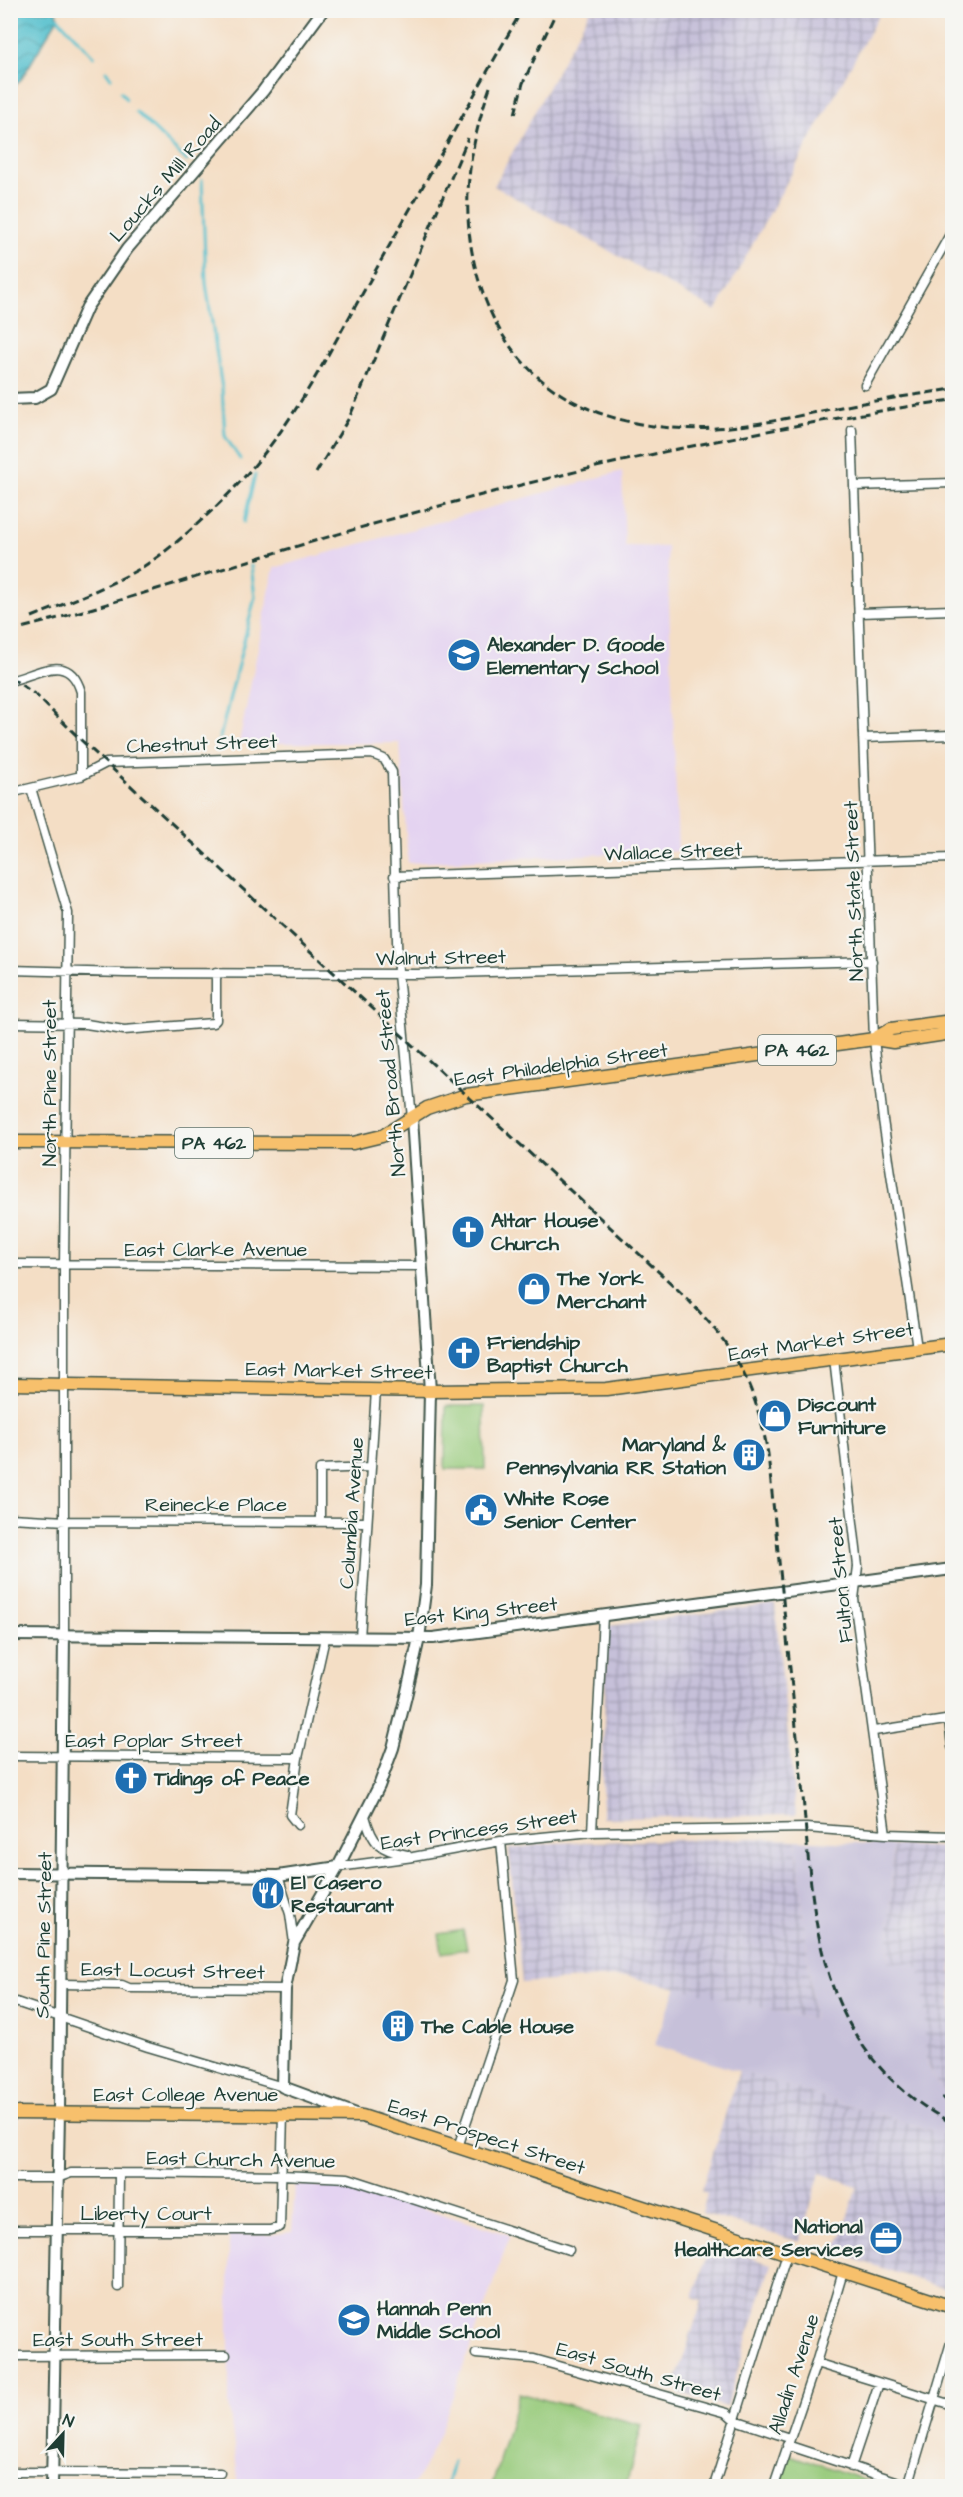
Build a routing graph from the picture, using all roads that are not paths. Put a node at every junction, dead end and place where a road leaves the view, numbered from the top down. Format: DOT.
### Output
graph roads {
  1 [pos="323,10"];
  2 [pos="952,231"];
  3 [pos="866,385"];
  4 [pos="10,399"];
  5 [pos="852,430"];
  6 [pos="952,483"];
  7 [pos="854,486"];
  8 [pos="952,610"];
  9 [pos="859,613"];
  10 [pos="10,681"];
  11 [pos="952,735"];
  12 [pos="863,738"];
  13 [pos="392,772"];
  14 [pos="81,776"];
  15 [pos="31,788"];
  16 [pos="10,793"];
  17 [pos="952,858"];
  18 [pos="868,861"];
  19 [pos="394,876"];
  20 [pos="872,961"];
  21 [pos="10,970"];
  22 [pos="67,970"];
  23 [pos="216,972"];
  24 [pos="398,974"];
  25 [pos="952,1021"];
  26 [pos="10,1023"];
  27 [pos="66,1023"];
  28 [pos="952,1033"];
  29 [pos="874,1039"];
  30 [pos="412,1118"];
  31 [pos="10,1142"];
  32 [pos="66,1142"];
  33 [pos="10,1264"];
  34 [pos="64,1265"];
  35 [pos="421,1266"];
  36 [pos="952,1344"];
  37 [pos="917,1348"];
  38 [pos="834,1359"];
  39 [pos="10,1384"];
  40 [pos="64,1384"];
  41 [pos="376,1390"];
  42 [pos="430,1391"];
  43 [pos="371,1467"];
  44 [pos="10,1518"];
  45 [pos="66,1521"];
  46 [pos="320,1521"];
  47 [pos="367,1522"];
  48 [pos="952,1569"];
  49 [pos="856,1582"];
  50 [pos="603,1616"];
  51 [pos="10,1635"];
  52 [pos="64,1635"];
  53 [pos="325,1638"];
  54 [pos="360,1638"];
  55 [pos="419,1638"];
  56 [pos="951,1720"];
  57 [pos="874,1731"];
  58 [pos="952,1747"];
  59 [pos="10,1756"];
  60 [pos="63,1756"];
  61 [pos="298,1758"];
  62 [pos="365,1816"];
  63 [pos="298,1824"];
  64 [pos="592,1832"];
  65 [pos="886,1834"];
  66 [pos="952,1836"];
  67 [pos="501,1841"];
  68 [pos="413,1857"];
  69 [pos="338,1867"];
  70 [pos="10,1874"];
  71 [pos="62,1874"];
  72 [pos="278,1876"];
  73 [pos="294,1943"];
  74 [pos="61,1984"];
  75 [pos="285,1989"];
  76 [pos="10,2000"];
  77 [pos="60,2016"];
  78 [pos="283,2087"];
  79 [pos="10,2113"];
  80 [pos="59,2113"];
  81 [pos="283,2114"];
  82 [pos="362,2116"];
  83 [pos="458,2147"];
  84 [pos="119,2173"];
  85 [pos="281,2175"];
  86 [pos="10,2178"];
  87 [pos="57,2178"];
  88 [pos="10,2230"];
  89 [pos="57,2230"];
  90 [pos="119,2230"];
  91 [pos="569,2250"];
  92 [pos="787,2254"];
  93 [pos="843,2272"];
  94 [pos="117,2287"];
  95 [pos="952,2307"];
  96 [pos="952,2339"];
  97 [pos="476,2354"];
  98 [pos="226,2355"];
  99 [pos="10,2356"];
  100 [pos="55,2357"];
  101 [pos="816,2363"];
  102 [pos="879,2383"];
  103 [pos="934,2398"];
  104 [pos="952,2405"];
  105 [pos="735,2420"];
  106 [pos="788,2442"];
  107 [pos="851,2467"];
  108 [pos="52,2471"];
  109 [pos="10,2472"];
  110 [pos="220,2473"];
  111 [pos="909,2486"];
  112 [pos="52,2487"];
  113 [pos="714,2487"];
  114 [pos="774,2487"];
  1 -- 4 [label="street, Loucks Mill Road"];
  2 -- 3 [label="street"];
  5 -- 7 [label="street, North State Street"];
  6 -- 7 [label="street"];
  7 -- 9 [label="street, North State Street"];
  8 -- 9 [label="street"];
  9 -- 12 [label="street, North State Street"];
  10 -- 14 [label="street"];
  11 -- 12 [label="street"];
  12 -- 18 [label="street, North State Street"];
  13 -- 14 [label="street, Chestnut Street"];
  13 -- 19 [label="street, North Broad Street"];
  14 -- 15 [label="street, Chestnut Street"];
  15 -- 16 [label="street, Chestnut Street"];
  15 -- 22 [label="street, North Pine Street"];
  17 -- 18 [label="street, Wallace Street"];
  18 -- 19 [label="street, Wallace Street"];
  18 -- 20 [label="street, North State Street"];
  19 -- 24 [label="street, North Broad Street"];
  20 -- 24 [label="street, Walnut Street"];
  20 -- 29 [label="street, North State Street"];
  21 -- 22 [label="street, Walnut Street"];
  22 -- 23 [label="street, Walnut Street"];
  22 -- 27 [label="street, North Pine Street"];
  23 -- 24 [label="street, Walnut Street"];
  23 -- 27 [label="street"];
  24 -- 30 [label="street, North Broad Street"];
  25 -- 29 [label="main road, East Philadelphia Street / PA 462"];
  26 -- 27 [label="street"];
  27 -- 32 [label="street, North Pine Street"];
  28 -- 29 [label="main road, East Philadelphia Street / PA 462"];
  29 -- 30 [label="main road, East Philadelphia Street / PA 462"];
  29 -- 37 [label="street, North State Street"];
  30 -- 32 [label="main road, East Philadelphia Street / PA 462"];
  30 -- 35 [label="street, North Broad Street"];
  31 -- 32 [label="main road, East Philadelphia Street / PA 462"];
  32 -- 34 [label="street, North Pine Street"];
  33 -- 34 [label="street, East Clarke Avenue"];
  34 -- 35 [label="street, East Clarke Avenue"];
  34 -- 40 [label="street, North Pine Street"];
  35 -- 42 [label="street, North Broad Street"];
  36 -- 37 [label="main road, East Market Street"];
  37 -- 38 [label="main road, East Market Street"];
  38 -- 42 [label="main road, East Market Street"];
  38 -- 49 [label="street, Fulton Street"];
  39 -- 40 [label="main road, East Market Street"];
  40 -- 41 [label="main road, East Market Street"];
  40 -- 45 [label="street, South Pine Street"];
  41 -- 42 [label="main road, East Market Street"];
  41 -- 43 [label="street, Columbia Avenue"];
  42 -- 55 [label="street, North Broad Street"];
  43 -- 46 [label="street"];
  43 -- 47 [label="street, Columbia Avenue"];
  44 -- 45 [label="street, Reinecke Place"];
  45 -- 46 [label="street, Reinecke Place"];
  45 -- 52 [label="street, South Pine Street"];
  46 -- 47 [label="street, Reinecke Place"];
  47 -- 54 [label="street, Columbia Avenue"];
  48 -- 49 [label="street, East King Street"];
  49 -- 50 [label="street, East King Street"];
  49 -- 57 [label="street, Fulton Street"];
  50 -- 55 [label="street, East King Street"];
  50 -- 64 [label="street"];
  51 -- 52 [label="street, East King Street"];
  52 -- 53 [label="street, East King Street"];
  52 -- 60 [label="street, South Pine Street"];
  53 -- 54 [label="street, East King Street"];
  53 -- 61 [label="street"];
  54 -- 55 [label="street, East King Street"];
  55 -- 62 [label="street, North Broad Street"];
  56 -- 57 [label="street"];
  56 -- 58 [label="street"];
  57 -- 65 [label="street, Fulton Street"];
  59 -- 60 [label="street, East Poplar Street"];
  60 -- 61 [label="street, East Poplar Street"];
  60 -- 71 [label="street, South Pine Street"];
  61 -- 63 [label="street"];
  62 -- 68 [label="street"];
  62 -- 69 [label="street, North Broad Street"];
  64 -- 65 [label="street, East Princess Street"];
  64 -- 67 [label="street, East Princess Street"];
  65 -- 66 [label="street, East Princess Street"];
  67 -- 68 [label="street, East Princess Street"];
  67 -- 83 [label="street"];
  68 -- 69 [label="street, East Princess Street"];
  69 -- 72 [label="street, East Princess Street"];
  69 -- 73 [label="street, North Broad Street"];
  70 -- 71 [label="street, East Princess Street"];
  71 -- 72 [label="street, East Princess Street"];
  71 -- 74 [label="street, South Pine Street"];
  72 -- 73 [label="street"];
  73 -- 75 [label="street, North Broad Street"];
  74 -- 75 [label="street, East Locust Street"];
  74 -- 77 [label="street, South Pine Street"];
  75 -- 78 [label="street, North Broad Street"];
  76 -- 77 [label="street, East Prospect Street"];
  77 -- 78 [label="street, East Prospect Street"];
  77 -- 80 [label="street, South Pine Street"];
  78 -- 82 [label="street, East Prospect Street"];
  79 -- 80 [label="main road, East College Avenue"];
  80 -- 81 [label="main road, East College Avenue"];
  80 -- 87 [label="street, South Pine Street"];
  81 -- 82 [label="main road, East College Avenue"];
  81 -- 85 [label="street"];
  82 -- 83 [label="main road, East Prospect Street"];
  83 -- 92 [label="main road, East Prospect Street"];
  84 -- 85 [label="street, East Church Avenue"];
  84 -- 87 [label="street, East Church Avenue"];
  84 -- 90 [label="street"];
  85 -- 90 [label="street, Liberty Court"];
  85 -- 91 [label="street, East Church Avenue"];
  86 -- 87 [label="street, East Church Avenue"];
  87 -- 89 [label="street, South Pine Street"];
  88 -- 89 [label="street, Liberty Court"];
  89 -- 90 [label="street, Liberty Court"];
  89 -- 100 [label="street, South Pine Street"];
  90 -- 94 [label="street"];
  92 -- 93 [label="main road, East Prospect Street"];
  92 -- 105 [label="street"];
  93 -- 95 [label="main road, East Prospect Street"];
  93 -- 101 [label="street, Alladin Avenue"];
  96 -- 103 [label="street"];
  97 -- 105 [label="street, East South Street"];
  98 -- 100 [label="street, East South Street"];
  99 -- 100 [label="street, East South Street"];
  100 -- 108 [label="street, South Pine Street"];
  101 -- 102 [label="street"];
  101 -- 106 [label="street, Alladin Avenue"];
  102 -- 103 [label="street"];
  102 -- 107 [label="street"];
  103 -- 104 [label="street"];
  103 -- 111 [label="street"];
  105 -- 106 [label="street, East South Street"];
  105 -- 113 [label="street"];
  106 -- 107 [label="street, East South Street"];
  106 -- 114 [label="street, Alladin Avenue"];
  107 -- 111 [label="street, East South Street"];
  108 -- 109 [label="street"];
  108 -- 110 [label="street"];
  108 -- 112 [label="street, South Pine Street"];
}
